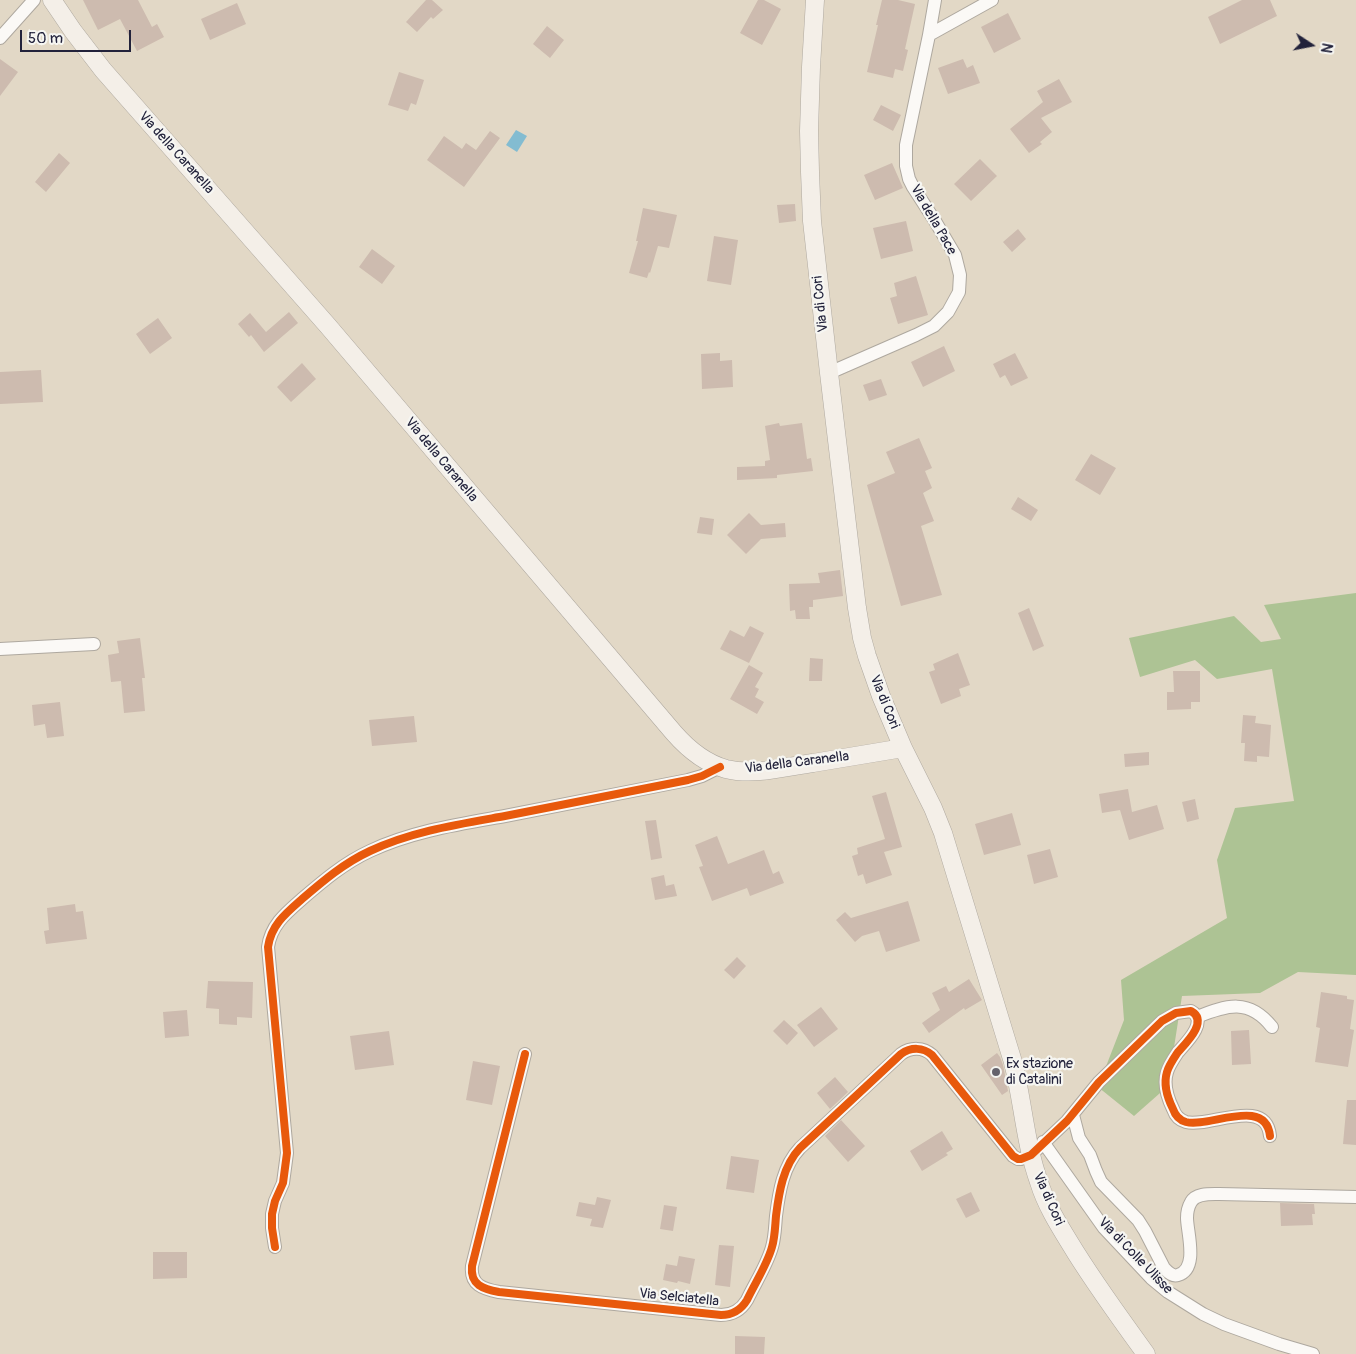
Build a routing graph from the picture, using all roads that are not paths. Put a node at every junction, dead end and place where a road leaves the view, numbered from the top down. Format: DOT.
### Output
graph roads {
  1 [pos="34,0"];
  2 [pos="52,0"];
  3 [pos="815,0"];
  4 [pos="935,0"];
  5 [pos="992,0"];
  6 [pos="929,35"];
  7 [pos="0,38"];
  8 [pos="829,373"];
  9 [pos="94,644"];
  10 [pos="0,649"];
  11 [pos="904,748"];
  12 [pos="720,767"];
  13 [pos="1197,1018"];
  14 [pos="1272,1027"];
  15 [pos="525,1054"];
  16 [pos="1073,1115"];
  17 [pos="1270,1136"];
  18 [pos="1037,1149"];
  19 [pos="1356,1197"];
  20 [pos="275,1247"];
  21 [pos="1146,1354"];
  22 [pos="1312,1354"];
  1 -- 7 [label="street"];
  2 -- 12 [label="main road, Via della Caranella"];
  3 -- 8 [label="main road, Via di Cori"];
  4 -- 6 [label="street, Via della Pace"];
  5 -- 6 [label="street"];
  6 -- 8 [label="street, Via della Pace"];
  8 -- 11 [label="main road, Via di Cori"];
  9 -- 10 [label="street"];
  11 -- 12 [label="main road, Via della Caranella"];
  11 -- 18 [label="main road, Via di Cori"];
  12 -- 20 [label="street"];
  13 -- 14 [label="street"];
  13 -- 16 [label="street"];
  13 -- 17 [label="street"];
  15 -- 18 [label="street, Via Selciatella"];
  16 -- 18 [label="street"];
  16 -- 19 [label="street"];
  18 -- 21 [label="main road, Via di Cori"];
  18 -- 22 [label="street, Via di Colle Ulisse"];
}
